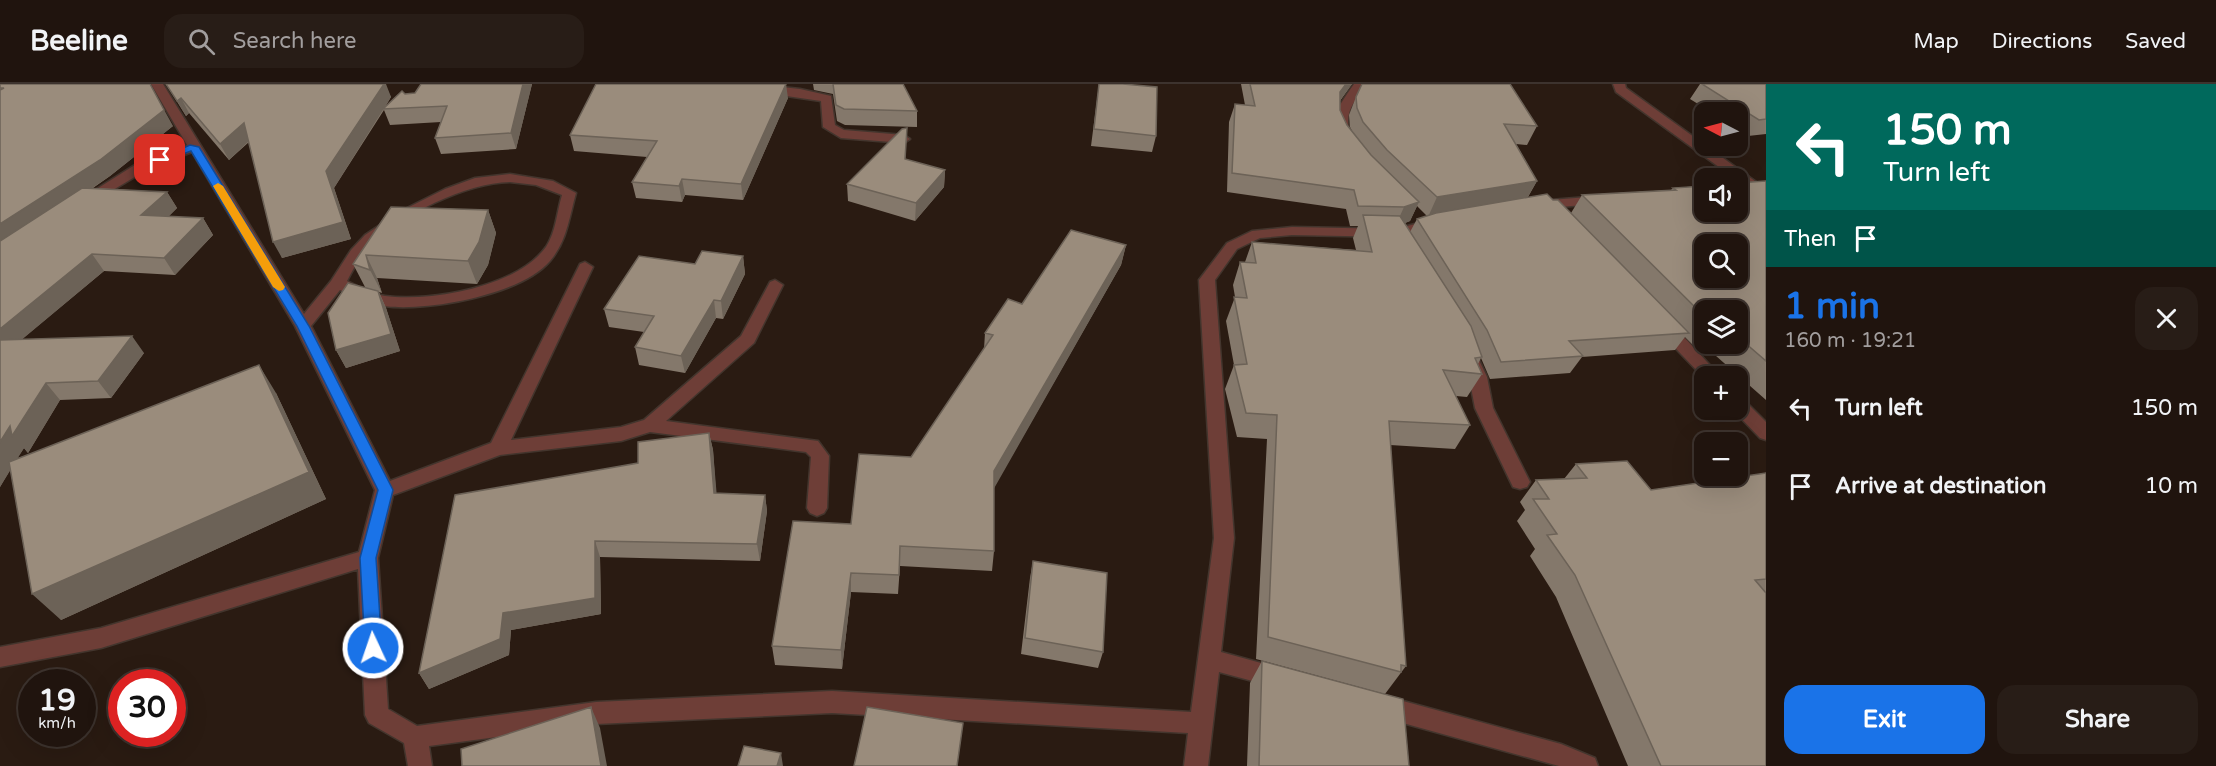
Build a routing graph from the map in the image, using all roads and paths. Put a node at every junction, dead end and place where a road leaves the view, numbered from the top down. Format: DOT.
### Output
graph roads {
  1 [pos="157,84"];
  2 [pos="1360,84"];
  3 [pos="1619,84"];
  4 [pos="747,88"];
  5 [pos="904,139"];
  6 [pos="194,147"];
  7 [pos="1353,147"];
  8 [pos="1763,192"];
  9 [pos="1748,193"];
  10 [pos="1614,200"];
  11 [pos="1546,203"];
  12 [pos="1524,207"];
  13 [pos="70,210"];
  14 [pos="1447,220"];
  15 [pos="1563,220"];
  16 [pos="1396,233"];
  17 [pos="1408,252"];
  18 [pos="585,267"];
  19 [pos="338,283"];
  20 [pos="775,285"];
  21 [pos="1654,316"];
  22 [pos="303,326"];
  23 [pos="1461,339"];
  24 [pos="1702,366"];
  25 [pos="1748,414"];
  26 [pos="650,426"];
  27 [pos="1766,433"];
  28 [pos="498,448"];
  29 [pos="1520,482"];
  30 [pos="386,490"];
  31 [pos="817,508"];
  32 [pos="368,558"];
  33 [pos="0,657"];
  34 [pos="1209,659"];
  35 [pos="1300,684"];
  36 [pos="1356,699"];
  37 [pos="1201,723"];
  38 [pos="415,737"];
  39 [pos="1562,760"];
  40 [pos="420,766"];
  41 [pos="1196,766"];
  42 [pos="1586,766"];
  1 -- 6 [label="street"];
  2 -- 7 [label="street"];
  3 -- 8 [label="street"];
  4 -- 5 [label="street"];
  6 -- 13 [label="street"];
  6 -- 22 [label="street"];
  8 -- 9 [label="street"];
  10 -- 11 [label="street"];
  11 -- 12 [label="street"];
  11 -- 15 [label="street"];
  14 -- 16 [label="street"];
  16 -- 17 [label="street"];
  16 -- 34 [label="street"];
  18 -- 28 [label="street"];
  19 -- 19 [label="street"];
  19 -- 22 [label="street"];
  20 -- 26 [label="street"];
  21 -- 24 [label="street"];
  22 -- 30 [label="street"];
  23 -- 29 [label="street"];
  25 -- 27 [label="street"];
  26 -- 28 [label="street"];
  26 -- 31 [label="street"];
  28 -- 30 [label="street"];
  30 -- 32 [label="street"];
  32 -- 33 [label="street"];
  32 -- 38 [label="street"];
  34 -- 35 [label="street"];
  34 -- 37 [label="street"];
  36 -- 39 [label="street"];
  37 -- 38 [label="street"];
  37 -- 41 [label="street"];
  38 -- 40 [label="street"];
  39 -- 42 [label="street"];
}
